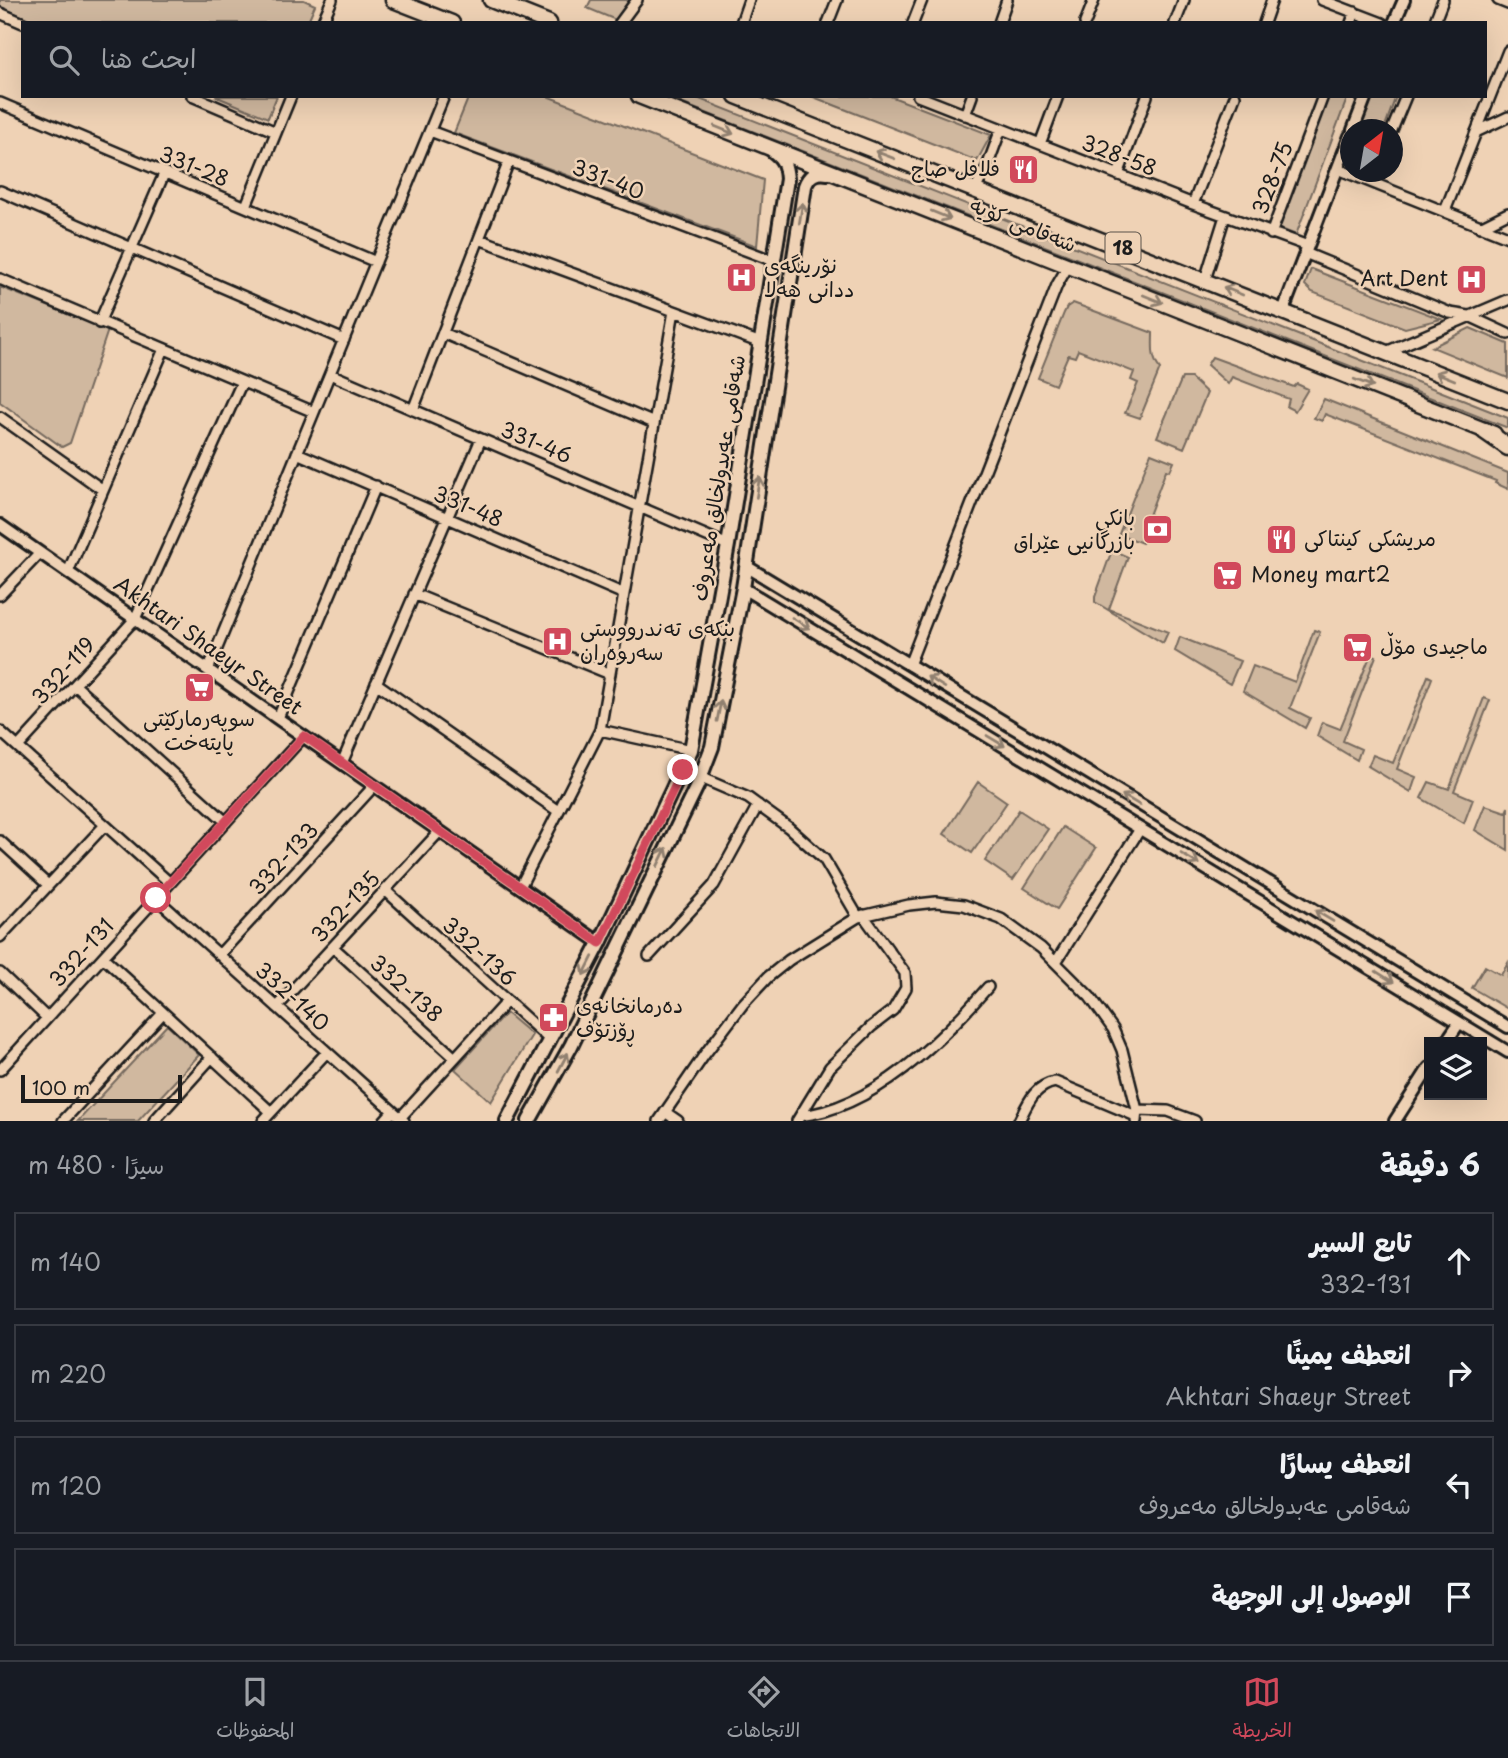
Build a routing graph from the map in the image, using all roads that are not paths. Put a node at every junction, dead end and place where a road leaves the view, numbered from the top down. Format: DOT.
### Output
graph roads {
  1 [pos="332,0"];
  2 [pos="393,0"];
  3 [pos="491,0"];
  4 [pos="638,0"];
  5 [pos="749,0"];
  6 [pos="837,0"];
  7 [pos="922,0"];
  8 [pos="1007,0"];
  9 [pos="1094,0"];
  10 [pos="1184,0"];
  11 [pos="1272,0"];
  12 [pos="1322,0"];
  13 [pos="1404,0"];
  14 [pos="1443,0"];
  15 [pos="1498,0"];
  16 [pos="1508,4"];
  17 [pos="1355,12"];
  18 [pos="0,13"];
  19 [pos="323,21"];
  20 [pos="447,21"];
  21 [pos="544,21"];
  22 [pos="622,21"];
  23 [pos="742,21"];
  24 [pos="829,21"];
  25 [pos="914,21"];
  26 [pos="1000,21"];
  27 [pos="1087,21"];
  28 [pos="1176,21"];
  29 [pos="1265,21"];
  30 [pos="1352,21"];
  31 [pos="1377,21"];
  32 [pos="1395,21"];
  33 [pos="1435,21"];
  34 [pos="21,22"];
  35 [pos="1508,51"];
  36 [pos="197,98"];
  37 [pos="290,98"];
  38 [pos="443,98"];
  39 [pos="644,98"];
  40 [pos="741,98"];
  41 [pos="923,98"];
  42 [pos="971,98"];
  43 [pos="1057,98"];
  44 [pos="1146,98"];
  45 [pos="1234,98"];
  46 [pos="1322,98"];
  47 [pos="1365,98"];
  48 [pos="1405,98"];
  49 [pos="0,103"];
  50 [pos="965,115"];
  51 [pos="1508,117"];
  52 [pos="1357,119"];
  53 [pos="1397,119"];
  54 [pos="1001,129"];
  55 [pos="430,131"];
  56 [pos="275,132"];
  57 [pos="1476,132"];
  58 [pos="1040,144"];
  59 [pos="764,145"];
  60 [pos="509,161"];
  61 [pos="1340,164"];
  62 [pos="1338,169"];
  63 [pos="164,174"];
  64 [pos="839,175"];
  65 [pos="1118,175"];
  66 [pos="1372,183"];
  67 [pos="975,190"];
  68 [pos="0,191"];
  69 [pos="1193,204"];
  70 [pos="246,206"];
  71 [pos="1445,211"];
  72 [pos="1508,213"];
  73 [pos="1225,216"];
  74 [pos="1480,227"];
  75 [pos="1271,234"];
  76 [pos="1508,237"];
  77 [pos="479,239"];
  78 [pos="777,239"];
  79 [pos="796,243"];
  80 [pos="131,249"];
  81 [pos="1307,250"];
  82 [pos="774,261"];
  83 [pos="376,262"];
  84 [pos="1069,266"];
  85 [pos="0,279"];
  86 [pos="1205,280"];
  87 [pos="1508,300"];
  88 [pos="674,311"];
  89 [pos="1283,311"];
  90 [pos="1469,316"];
  91 [pos="99,323"];
  92 [pos="443,332"];
  93 [pos="1508,334"];
  94 [pos="344,340"];
  95 [pos="761,343"];
  96 [pos="164,349"];
  97 [pos="1387,352"];
  98 [pos="330,374"];
  99 [pos="242,382"];
  100 [pos="1508,401"];
  101 [pos="413,410"];
  102 [pos="314,412"];
  103 [pos="0,417"];
  104 [pos="654,424"];
  105 [pos="1485,431"];
  106 [pos="481,439"];
  107 [pos="1508,440"];
  108 [pos="1508,447"];
  109 [pos="297,453"];
  110 [pos="376,486"];
  111 [pos="103,491"];
  112 [pos="640,507"];
  113 [pos="448,517"];
  114 [pos="0,525"];
  115 [pos="728,545"];
  116 [pos="40,552"];
  117 [pos="746,566"];
  118 [pos="68,572"];
  119 [pos="764,577"];
  120 [pos="743,588"];
  121 [pos="415,594"];
  122 [pos="624,594"];
  123 [pos="0,595"];
  124 [pos="757,597"];
  125 [pos="135,619"];
  126 [pos="909,665"];
  127 [pos="208,670"];
  128 [pos="610,674"];
  129 [pos="376,683"];
  130 [pos="75,685"];
  131 [pos="278,718"];
  132 [pos="600,730"];
  133 [pos="0,731"];
  134 [pos="304,736"];
  135 [pos="18,747"];
  136 [pos="691,750"];
  137 [pos="342,763"];
  138 [pos="683,770"];
  139 [pos="701,776"];
  140 [pos="1103,783"];
  141 [pos="374,786"];
  142 [pos="1093,800"];
  143 [pos="758,805"];
  144 [pos="558,811"];
  145 [pos="226,822"];
  146 [pos="105,825"];
  147 [pos="1140,829"];
  148 [pos="440,831"];
  149 [pos="0,841"];
  150 [pos="170,883"];
  151 [pos="48,885"];
  152 [pos="520,887"];
  153 [pos="386,890"];
  154 [pos="156,898"];
  155 [pos="861,916"];
  156 [pos="0,937"];
  157 [pos="600,943"];
  158 [pos="333,947"];
  159 [pos="219,955"];
  160 [pos="649,956"];
  161 [pos="103,957"];
  162 [pos="1056,962"];
  163 [pos="0,973"];
  164 [pos="988,987"];
  165 [pos="507,1001"];
  166 [pos="277,1007"];
  167 [pos="163,1013"];
  168 [pos="47,1018"];
  169 [pos="1459,1023"];
  170 [pos="1508,1027"];
  171 [pos="1449,1037"];
  172 [pos="550,1040"];
  173 [pos="327,1052"];
  174 [pos="1508,1052"];
  175 [pos="212,1057"];
  176 [pos="455,1058"];
  177 [pos="0,1070"];
  178 [pos="1424,1076"];
  179 [pos="271,1112"];
  180 [pos="1136,1116"];
  181 [pos="399,1117"];
  182 [pos="662,1117"];
  183 [pos="798,1119"];
  184 [pos="63,1121"];
  185 [pos="153,1121"];
  186 [pos="263,1121"];
  187 [pos="384,1121"];
  188 [pos="507,1121"];
  189 [pos="529,1121"];
  190 [pos="678,1121"];
  191 [pos="1019,1121"];
  192 [pos="1195,1121"];
  193 [pos="1395,1121"];
  1 -- 19 [label="street"];
  2 -- 20 [label="highway"];
  3 -- 21 [label="highway"];
  4 -- 22 [label="street"];
  5 -- 23 [label="street"];
  6 -- 24 [label="street"];
  7 -- 25 [label="street"];
  8 -- 26 [label="street"];
  9 -- 27 [label="street"];
  10 -- 28 [label="street"];
  11 -- 29 [label="street"];
  12 -- 17 [label="street"];
  13 -- 32 [label="street"];
  14 -- 33 [label="street"];
  15 -- 16 [label="street"];
  17 -- 30 [label="street"];
  17 -- 31 [label="street"];
  18 -- 34 [label="street"];
  35 -- 57 [label="street"];
  36 -- 56 [label="street"];
  37 -- 56 [label="street"];
  38 -- 55 [label="street"];
  39 -- 59 [label="highway, شەقامی کۆیە / 18, one-way"];
  67 -- 40 [label="highway, شەقامی کۆیە / 18, one-way"];
  41 -- 50 [label="street, 328-58"];
  42 -- 50 [label="street"];
  43 -- 58 [label="street"];
  44 -- 65 [label="street"];
  45 -- 69 [label="street"];
  46 -- 75 [label="street, 328-75"];
  47 -- 52 [label="street"];
  48 -- 53 [label="street"];
  49 -- 63 [label="street, 331-28"];
  50 -- 54 [label="street, 328-58"];
  51 -- 57 [label="street"];
  54 -- 58 [label="street, 328-58"];
  54 -- 67 [label="street"];
  55 -- 60 [label="street, 331-40"];
  55 -- 83 [label="street"];
  56 -- 70 [label="street"];
  57 -- 71 [label="street"];
  58 -- 65 [label="street, 328-58"];
  59 -- 64 [label="highway, شەقامی کۆیە / 18"];
  59 -- 78 [label="main road, شەقامی عەبدولخالق مەعروف"];
  60 -- 77 [label="street"];
  60 -- 82 [label="street, 331-40"];
  61 -- 62 [label="street"];
  62 -- 66 [label="street"];
  62 -- 81 [label="street"];
  63 -- 70 [label="street, 331-28"];
  63 -- 80 [label="street"];
  79 -- 64 [label="main road, شەقامی عەبدولخالق مەعروف, one-way"];
  64 -- 84 [label="highway, شەقامی کۆیە / 18, one-way"];
  65 -- 69 [label="street, 328-58"];
  66 -- 71 [label="street"];
  67 -- 86 [label="highway, شەقامی کۆیە / 18"];
  68 -- 80 [label="street"];
  69 -- 73 [label="street, 328-58"];
  70 -- 83 [label="street, 331-28"];
  71 -- 74 [label="street"];
  72 -- 74 [label="street"];
  73 -- 75 [label="street, 328-58"];
  73 -- 86 [label="street"];
  74 -- 76 [label="street"];
  75 -- 81 [label="street, 328-58"];
  77 -- 88 [label="street"];
  77 -- 92 [label="street"];
  78 -- 79 [label="main road"];
  78 -- 82 [label="main road, شەقامی عەبدولخالق مەعروف"];
  117 -- 79 [label="main road, شەقامی عەبدولخالق مەعروف, one-way"];
  80 -- 91 [label="street"];
  80 -- 94 [label="street"];
  81 -- 89 [label="street"];
  81 -- 90 [label="street, 328-58"];
  82 -- 95 [label="main road, شەقامی عەبدولخالق مەعروف"];
  83 -- 94 [label="street"];
  84 -- 105 [label="highway, شەقامی کۆیە / 18, one-way"];
  84 -- 126 [label="street"];
  85 -- 91 [label="street"];
  89 -- 86 [label="highway, شەقامی کۆیە / 18, one-way"];
  87 -- 90 [label="street"];
  88 -- 95 [label="street"];
  88 -- 104 [label="street"];
  89 -- 97 [label="highway, شەقامی کۆیە / 18"];
  90 -- 93 [label="street, 328-58"];
  90 -- 97 [label="street"];
  91 -- 96 [label="street"];
  92 -- 101 [label="street"];
  92 -- 104 [label="street"];
  94 -- 98 [label="street"];
  95 -- 115 [label="main road, شەقامی عەبدولخالق مەعروف"];
  96 -- 99 [label="street"];
  96 -- 111 [label="street"];
  100 -- 97 [label="highway, شەقامی کۆیە / 18, one-way"];
  98 -- 101 [label="street, 331-46"];
  98 -- 102 [label="street"];
  99 -- 102 [label="street"];
  99 -- 125 [label="street, 332-119"];
  101 -- 106 [label="street, 331-46"];
  102 -- 109 [label="street"];
  103 -- 111 [label="street"];
  104 -- 112 [label="street"];
  105 -- 107 [label="highway, شەقامی کۆیە / 18"];
  105 -- 108 [label="highway"];
  106 -- 112 [label="street, 331-46"];
  106 -- 113 [label="street"];
  109 -- 110 [label="street, 331-48"];
  109 -- 127 [label="street"];
  110 -- 113 [label="street, 331-48"];
  110 -- 131 [label="street"];
  111 -- 118 [label="street"];
  112 -- 115 [label="street, 331-46"];
  112 -- 122 [label="street"];
  113 -- 121 [label="street"];
  113 -- 122 [label="street, 331-48"];
  114 -- 116 [label="street, Akhtari Shaeyr Street"];
  115 -- 136 [label="main road, شەقامی عەبدولخالق مەعروف"];
  116 -- 118 [label="street, Akhtari Shaeyr Street"];
  116 -- 123 [label="street"];
  117 -- 119 [label="street"];
  117 -- 120 [label="main road, شەقامی عەبدولخالق مەعروف"];
  118 -- 125 [label="street, Akhtari Shaeyr Street"];
  119 -- 124 [label="street"];
  119 -- 126 [label="street"];
  120 -- 124 [label="street"];
  139 -- 120 [label="main road, شەقامی عەبدولخالق مەعروف, one-way"];
  121 -- 128 [label="street"];
  121 -- 129 [label="street"];
  122 -- 128 [label="street"];
  124 -- 142 [label="street, one-way"];
  125 -- 127 [label="street, Akhtari Shaeyr Street"];
  125 -- 130 [label="street, 332-119"];
  140 -- 126 [label="street, one-way"];
  127 -- 131 [label="street, Akhtari Shaeyr Street"];
  128 -- 132 [label="street"];
  129 -- 137 [label="street"];
  129 -- 144 [label="street"];
  130 -- 135 [label="street, 332-119"];
  130 -- 145 [label="street"];
  131 -- 134 [label="street, Akhtari Shaeyr Street"];
  132 -- 136 [label="street"];
  132 -- 144 [label="street"];
  133 -- 135 [label="street"];
  134 -- 137 [label="street, Akhtari Shaeyr Street"];
  134 -- 145 [label="street, 332-131"];
  135 -- 146 [label="street"];
  136 -- 138 [label="main road, شەقامی عەبدولخالق مەعروف"];
  137 -- 141 [label="street, Akhtari Shaeyr Street"];
  138 -- 139 [label="street"];
  138 -- 157 [label="main road, شەقامی عەبدولخالق مەعروف"];
  139 -- 143 [label="street"];
  189 -- 139 [label="main road, شەقامی عەبدولخالق مەعروف, one-way"];
  140 -- 142 [label="street"];
  170 -- 140 [label="street, one-way"];
  141 -- 148 [label="street, Akhtari Shaeyr Street"];
  141 -- 159 [label="street, 332-133"];
  142 -- 147 [label="street"];
  143 -- 155 [label="street"];
  143 -- 160 [label="street"];
  144 -- 152 [label="street"];
  145 -- 150 [label="street, 332-131"];
  146 -- 150 [label="street"];
  146 -- 151 [label="street"];
  147 -- 162 [label="street"];
  147 -- 169 [label="street, one-way"];
  148 -- 152 [label="street, Akhtari Shaeyr Street"];
  148 -- 153 [label="street, 332-135"];
  149 -- 151 [label="street"];
  150 -- 154 [label="street, 332-131"];
  151 -- 156 [label="street"];
  152 -- 157 [label="street, Akhtari Shaeyr Street"];
  153 -- 158 [label="street, 332-135"];
  153 -- 165 [label="street, 332-136"];
  154 -- 159 [label="street, 332-140"];
  154 -- 161 [label="street, 332-131"];
  155 -- 162 [label="street"];
  155 -- 182 [label="street"];
  155 -- 183 [label="street"];
  157 -- 172 [label="main road, شەقامی عەبدولخالق مەعروف, one-way"];
  158 -- 166 [label="street, 332-135"];
  158 -- 176 [label="street, 332-138"];
  159 -- 166 [label="street, 332-140"];
  161 -- 167 [label="street"];
  161 -- 168 [label="street, 332-131"];
  162 -- 180 [label="street"];
  163 -- 168 [label="street"];
  164 -- 183 [label="street"];
  165 -- 172 [label="street, 332-136"];
  165 -- 176 [label="street"];
  166 -- 173 [label="street, 332-140"];
  167 -- 175 [label="street"];
  167 -- 184 [label="street"];
  168 -- 177 [label="street, 332-131"];
  169 -- 171 [label="street"];
  169 -- 174 [label="street"];
  172 -- 188 [label="main road, شەقامی عەبدولخالق مەعروف"];
  173 -- 179 [label="street"];
  173 -- 181 [label="street, 332-140"];
  175 -- 179 [label="street"];
  175 -- 185 [label="street"];
  176 -- 181 [label="street"];
  178 -- 193 [label="street"];
  179 -- 186 [label="street"];
  180 -- 191 [label="street"];
  180 -- 192 [label="street"];
  181 -- 187 [label="street"];
  182 -- 190 [label="street"];
}
